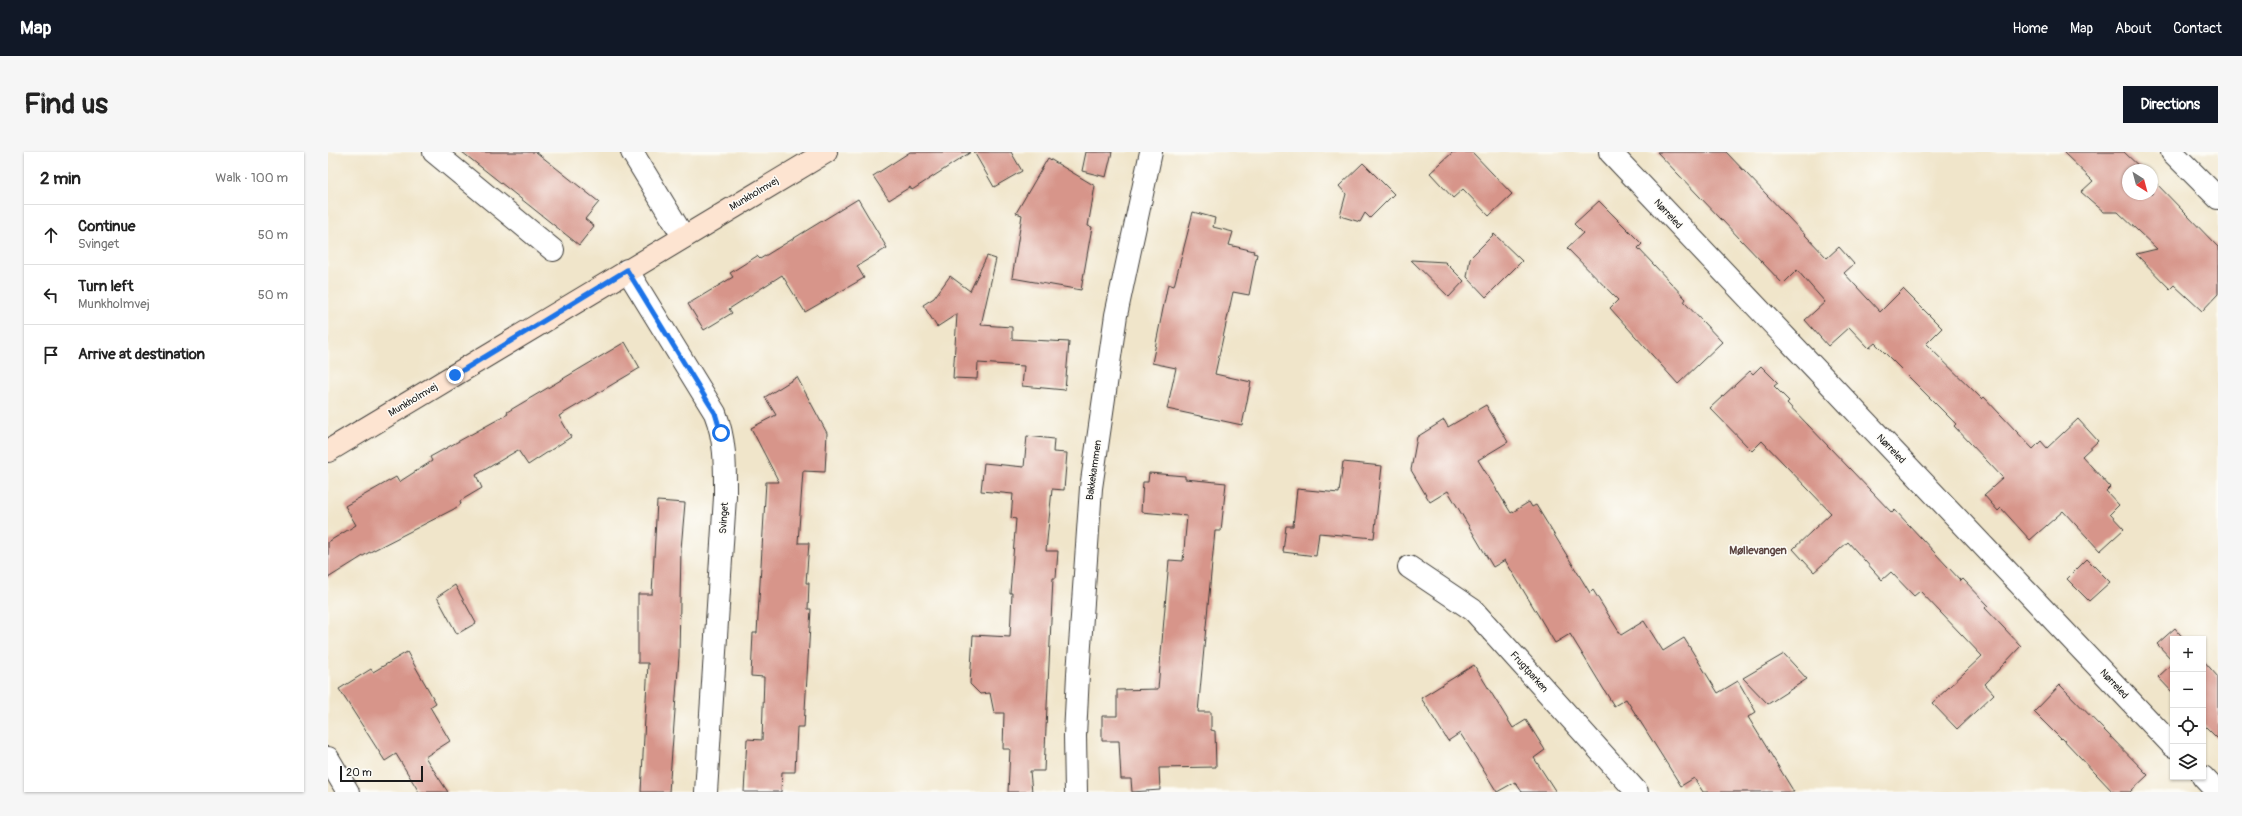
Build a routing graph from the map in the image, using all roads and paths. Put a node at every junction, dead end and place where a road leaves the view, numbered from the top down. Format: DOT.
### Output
graph roads {
  1 [pos="434,152"];
  2 [pos="632,152"];
  3 [pos="826,152"];
  4 [pos="1151,152"];
  5 [pos="1610,152"];
  6 [pos="2172,152"];
  7 [pos="2218,198"];
  8 [pos="683,236"];
  9 [pos="553,250"];
  10 [pos="627,270"];
  11 [pos="328,451"];
  12 [pos="1409,567"];
  13 [pos="2171,744"];
  14 [pos="328,758"];
  15 [pos="2206,780"];
  16 [pos="348,792"];
  17 [pos="706,792"];
  18 [pos="1076,792"];
  19 [pos="1637,792"];
  20 [pos="2217,792"];
  1 -- 9 [label="street"];
  2 -- 8 [label="street"];
  3 -- 8 [label="street, Munkholmvej"];
  4 -- 18 [label="street, Bakkekammen"];
  5 -- 13 [label="street, Nørreled"];
  6 -- 7 [label="street"];
  8 -- 10 [label="street, Munkholmvej"];
  10 -- 11 [label="street, Munkholmvej"];
  10 -- 17 [label="street, Svinget"];
  12 -- 19 [label="street, Frugtparken"];
  14 -- 16 [label="street"];
  15 -- 20 [label="street"];
}
